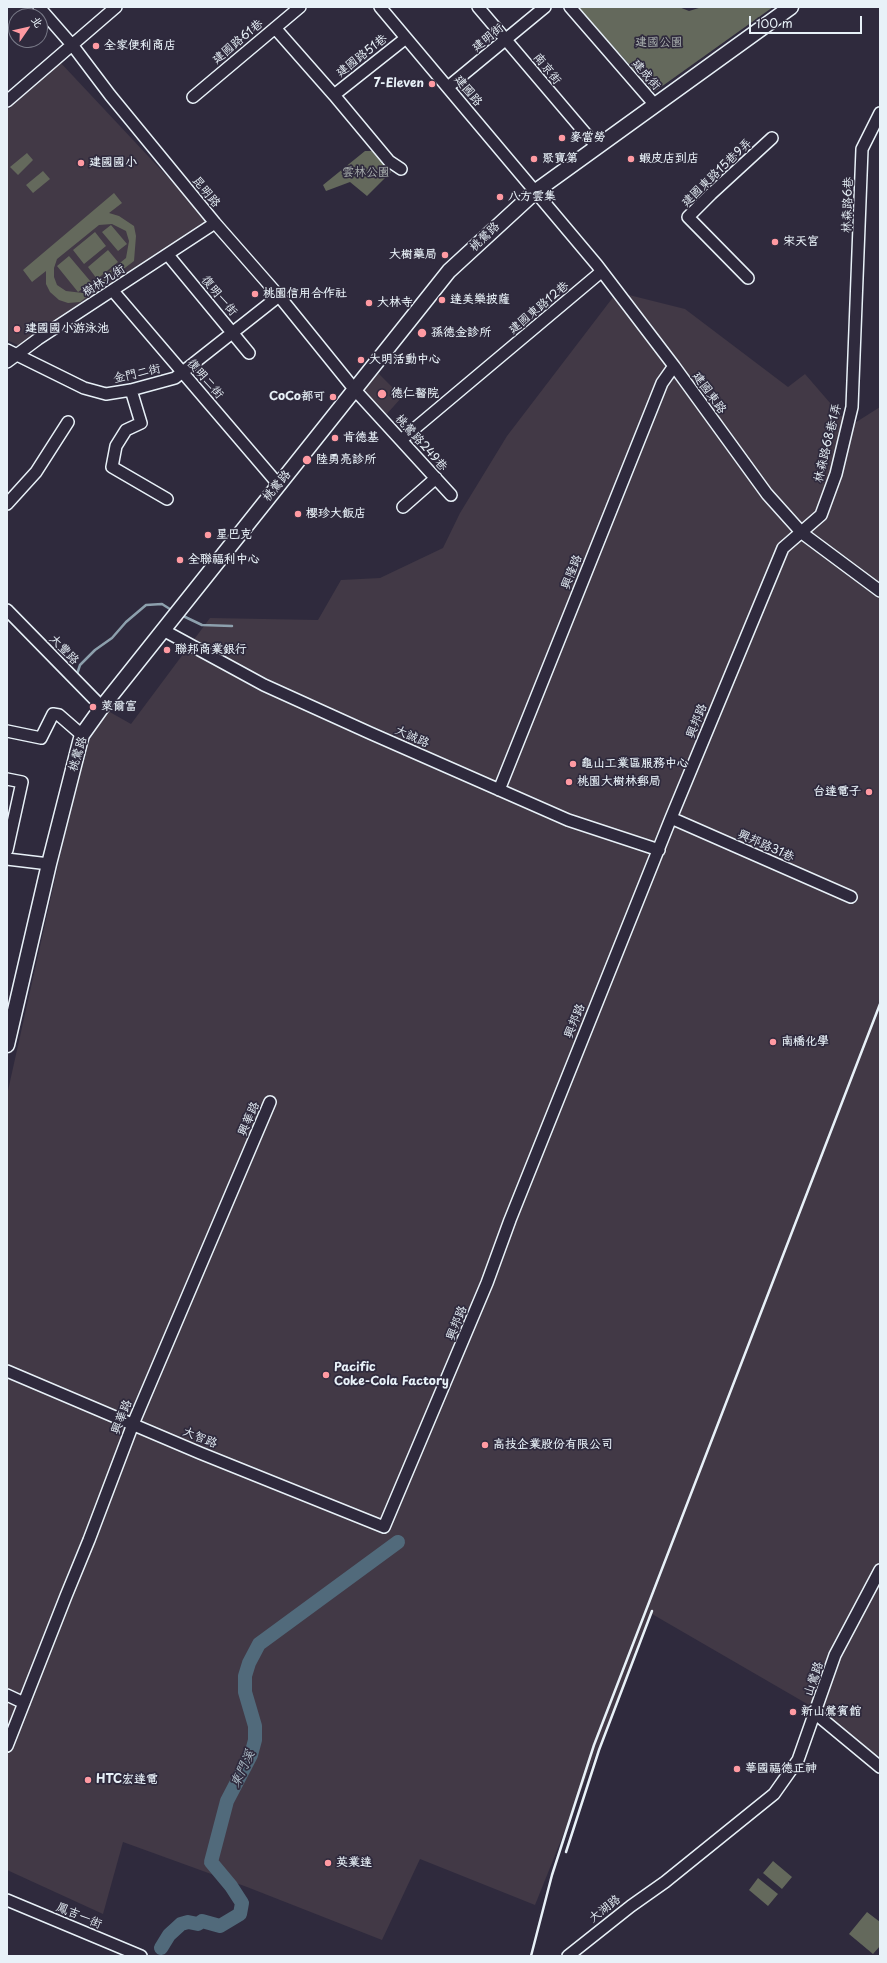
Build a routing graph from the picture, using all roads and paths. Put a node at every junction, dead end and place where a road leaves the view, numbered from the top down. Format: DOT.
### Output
graph roads {
  1 [pos="39,7"];
  2 [pos="116,7"];
  3 [pos="300,7"];
  4 [pos="380,7"];
  5 [pos="478,7"];
  6 [pos="545,7"];
  7 [pos="570,7"];
  8 [pos="791,7"];
  9 [pos="275,28"];
  10 [pos="406,38"];
  11 [pos="507,40"];
  12 [pos="73,46"];
  13 [pos="448,87"];
  14 [pos="334,95"];
  15 [pos="193,97"];
  16 [pos="7,101"];
  17 [pos="655,105"];
  18 [pos="880,113"];
  19 [pos="772,138"];
  20 [pos="597,147"];
  21 [pos="401,169"];
  22 [pos="536,191"];
  23 [pos="215,223"];
  24 [pos="168,255"];
  25 [pos="601,272"];
  26 [pos="748,278"];
  27 [pos="113,291"];
  28 [pos="279,296"];
  29 [pos="857,302"];
  30 [pos="233,332"];
  31 [pos="12,352"];
  32 [pos="249,353"];
  33 [pos="7,362"];
  34 [pos="674,366"];
  35 [pos="182,372"];
  36 [pos="130,390"];
  37 [pos="356,390"];
  38 [pos="68,422"];
  39 [pos="401,440"];
  40 [pos="436,478"];
  41 [pos="278,484"];
  42 [pos="451,495"];
  43 [pos="167,499"];
  44 [pos="7,504"];
  45 [pos="402,507"];
  46 [pos="802,533"];
  47 [pos="880,591"];
  48 [pos="7,610"];
  49 [pos="163,630"];
  50 [pos="102,707"];
  51 [pos="7,732"];
  52 [pos="82,735"];
  53 [pos="7,779"];
  54 [pos="499,790"];
  55 [pos="671,818"];
  56 [pos="7,850"];
  57 [pos="659,850"];
  58 [pos="7,859"];
  59 [pos="49,864"];
  60 [pos="851,897"];
  61 [pos="7,1045"];
  62 [pos="270,1102"];
  63 [pos="7,1371"];
  64 [pos="133,1424"];
  65 [pos="384,1527"];
  66 [pos="880,1570"];
  67 [pos="7,1695"];
  68 [pos="24,1703"];
  69 [pos="816,1714"];
  70 [pos="7,1746"];
  71 [pos="880,1767"];
  72 [pos="660,1886"];
  73 [pos="7,1900"];
  74 [pos="141,1956"];
  75 [pos="568,1956"];
  1 -- 12 [label="street, 昆明路"];
  2 -- 12 [label="street"];
  3 -- 9 [label="street, 建國路61巷"];
  4 -- 10 [label="street, 建國路"];
  5 -- 11 [label="street, 南京街"];
  6 -- 11 [label="street, 建明街"];
  7 -- 17 [label="street, 建成街"];
  8 -- 17 [label="main road, 桃鶯路"];
  9 -- 14 [label="street"];
  9 -- 15 [label="street, 建國路61巷"];
  10 -- 13 [label="street, 建國路"];
  10 -- 14 [label="street, 建國路51巷"];
  11 -- 13 [label="street, 建明街"];
  11 -- 20 [label="street, 南京街"];
  12 -- 16 [label="street"];
  12 -- 23 [label="street, 昆明路"];
  13 -- 22 [label="street, 建國路"];
  14 -- 21 [label="street"];
  17 -- 20 [label="main road, 桃鶯路"];
  18 -- 29 [label="street, 林森路6巷"];
  19 -- 26 [label="street, 建國東路15巷9弄"];
  20 -- 22 [label="main road, 桃鶯路"];
  22 -- 25 [label="street, 建國東路"];
  22 -- 37 [label="main road, 桃鶯路"];
  23 -- 24 [label="street, 樹林九街"];
  23 -- 28 [label="street, 昆明路"];
  24 -- 27 [label="street, 樹林九街"];
  24 -- 30 [label="street, 復明一街"];
  25 -- 34 [label="street, 建國東路"];
  25 -- 39 [label="street, 建國東路12巷"];
  27 -- 31 [label="street, 樹林九街"];
  27 -- 35 [label="street, 復明二街"];
  28 -- 30 [label="street, 金門二街"];
  28 -- 37 [label="street, 昆明路"];
  29 -- 46 [label="street, 林森路68巷1弄"];
  30 -- 32 [label="street, 復明一街"];
  30 -- 35 [label="street, 金門二街"];
  31 -- 33 [label="street, 樹林九街"];
  31 -- 36 [label="street, 金門二街"];
  34 -- 46 [label="street, 建國東路"];
  34 -- 54 [label="street, 興隆路"];
  35 -- 36 [label="street, 金門二街"];
  35 -- 41 [label="street, 復明二街"];
  36 -- 43 [label="street"];
  37 -- 39 [label="street, 桃鶯路249巷"];
  37 -- 41 [label="main road, 桃鶯路"];
  38 -- 44 [label="street"];
  39 -- 40 [label="street, 桃鶯路249巷"];
  40 -- 42 [label="street, 桃鶯路249巷"];
  40 -- 45 [label="street"];
  41 -- 49 [label="main road, 桃鶯路"];
  46 -- 47 [label="street, 建國東路"];
  46 -- 55 [label="street, 興邦路"];
  48 -- 50 [label="street, 大豐路"];
  49 -- 50 [label="main road, 桃鶯路"];
  49 -- 54 [label="street, 大誠路"];
  50 -- 52 [label="main road, 桃鶯路"];
  51 -- 52 [label="street"];
  52 -- 59 [label="main road, 桃鶯路"];
  53 -- 56 [label="street"];
  54 -- 57 [label="street, 大誠路"];
  55 -- 57 [label="street, 興邦路"];
  55 -- 60 [label="street, 興邦路31巷"];
  57 -- 65 [label="street, 興邦路"];
  58 -- 59 [label="street"];
  59 -- 61 [label="main road, 桃鶯路"];
  62 -- 64 [label="street, 興華路"];
  63 -- 64 [label="street, 大智路"];
  64 -- 65 [label="street, 大智路"];
  64 -- 68 [label="street, 興華路"];
  66 -- 69 [label="street, 山鶯路"];
  67 -- 68 [label="street"];
  68 -- 70 [label="street, 興華路"];
  69 -- 71 [label="street"];
  69 -- 72 [label="street, 山鶯路"];
  72 -- 75 [label="street, 大湖路"];
  73 -- 74 [label="street, 鳳吉一街"];
}
